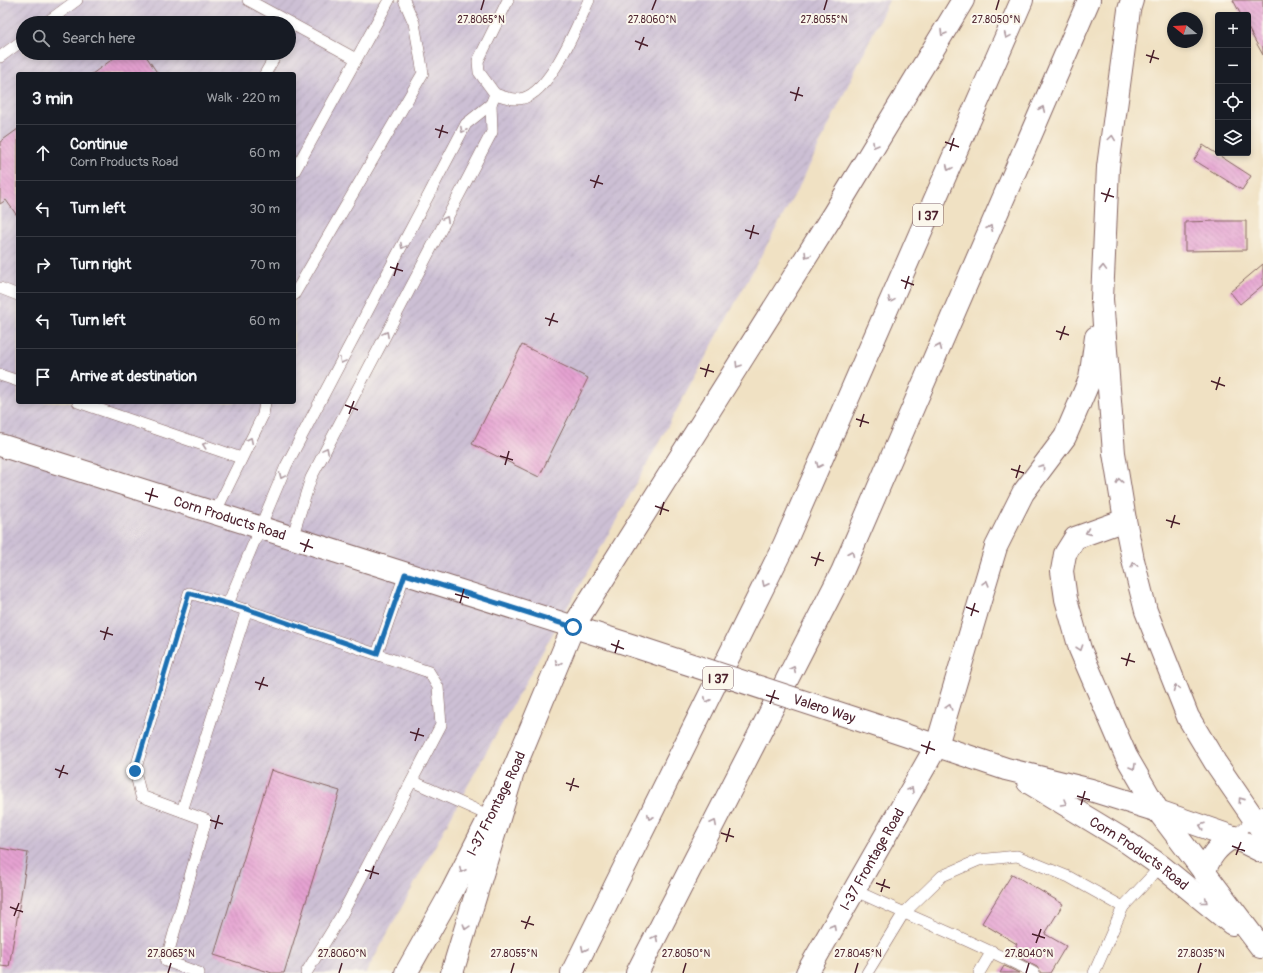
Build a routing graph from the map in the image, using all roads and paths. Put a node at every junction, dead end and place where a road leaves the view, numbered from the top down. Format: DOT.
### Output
graph roads {
  1 [pos="77,0"];
  2 [pos="248,0"];
  3 [pos="389,0"];
  4 [pos="404,0"];
  5 [pos="508,0"];
  6 [pos="589,0"];
  7 [pos="963,0"];
  8 [pos="1022,0"];
  9 [pos="1089,0"];
  10 [pos="1132,0"];
  11 [pos="55,16"];
  12 [pos="273,16"];
  13 [pos="296,29"];
  14 [pos="16,45"];
  15 [pos="0,57"];
  16 [pos="356,59"];
  17 [pos="273,60"];
  18 [pos="266,72"];
  19 [pos="493,99"];
  20 [pos="296,168"];
  21 [pos="0,288"];
  22 [pos="296,292"];
  23 [pos="16,295"];
  24 [pos="1102,299"];
  25 [pos="0,375"];
  26 [pos="16,380"];
  27 [pos="84,404"];
  28 [pos="265,404"];
  29 [pos="0,445"];
  30 [pos="242,458"];
  31 [pos="215,513"];
  32 [pos="1125,520"];
  33 [pos="259,527"];
  34 [pos="292,538"];
  35 [pos="405,574"];
  36 [pos="228,604"];
  37 [pos="247,609"];
  38 [pos="573,627"];
  39 [pos="377,654"];
  40 [pos="937,745"];
  41 [pos="514,769"];
  42 [pos="1006,769"];
  43 [pos="412,781"];
  44 [pos="182,811"];
  45 [pos="1158,811"];
  46 [pos="490,816"];
  47 [pos="1260,821"];
  48 [pos="1233,837"];
  49 [pos="1263,852"];
  50 [pos="1161,866"];
  51 [pos="1204,873"];
  52 [pos="854,890"];
  53 [pos="1123,908"];
  54 [pos="903,914"];
  55 [pos="1262,948"];
  56 [pos="992,951"];
  57 [pos="199,973"];
  58 [pos="306,973"];
  59 [pos="406,973"];
  60 [pos="452,973"];
  61 [pos="572,973"];
  62 [pos="637,973"];
  63 [pos="807,973"];
  64 [pos="867,973"];
  65 [pos="979,973"];
  66 [pos="1034,973"];
  67 [pos="1094,973"];
  1 -- 11 [label="lane"];
  2 -- 12 [label="lane"];
  3 -- 16 [label="lane"];
  4 -- 22 [label="lane"];
  5 -- 19 [label="lane"];
  6 -- 19 [label="lane"];
  7 -- 38 [label="main road, I-37 Frontage Road, one-way"];
  8 -- 61 [label="main road, I 37, one-way"];
  62 -- 9 [label="main road, one-way"];
  24 -- 10 [label="main road, one-way"];
  13 -- 16 [label="lane"];
  14 -- 15 [label="lane"];
  16 -- 20 [label="lane"];
  17 -- 18 [label="lane"];
  19 -- 33 [label="lane, one-way"];
  34 -- 19 [label="lane, one-way"];
  21 -- 23 [label="lane"];
  32 -- 24 [label="main road, one-way"];
  40 -- 24 [label="main road, I-37 Frontage Road, one-way"];
  25 -- 26 [label="lane"];
  30 -- 27 [label="lane, one-way"];
  30 -- 28 [label="lane, one-way"];
  29 -- 31 [label="main road, Corn Products Road"];
  30 -- 31 [label="lane"];
  31 -- 33 [label="main road, Corn Products Road"];
  32 -- 45 [label="main road, one-way"];
  47 -- 32 [label="main road, one-way"];
  33 -- 34 [label="main road, Corn Products Road"];
  33 -- 36 [label="lane"];
  34 -- 35 [label="main road, Corn Products Road"];
  35 -- 38 [label="main road, Corn Products Road"];
  35 -- 39 [label="lane"];
  36 -- 37 [label="lane"];
  36 -- 44 [label="lane"];
  37 -- 39 [label="lane"];
  37 -- 44 [label="lane"];
  38 -- 40 [label="main road, Valero Way, bridge"];
  38 -- 41 [label="main road, I-37 Frontage Road, one-way"];
  39 -- 43 [label="lane"];
  40 -- 42 [label="main road, Corn Products Road"];
  52 -- 40 [label="main road, I-37 Frontage Road, one-way"];
  41 -- 46 [label="main road, I-37 Frontage Road"];
  41 -- 60 [label="main road, one-way"];
  42 -- 45 [label="main road, Corn Products Road"];
  42 -- 50 [label="main road, Corn Products Road, one-way"];
  43 -- 46 [label="lane"];
  43 -- 58 [label="lane"];
  44 -- 57 [label="lane"];
  48 -- 45 [label="main road, Corn Products Road, one-way"];
  45 -- 51 [label="main road"];
  46 -- 59 [label="main road, I-37 Frontage Road, one-way"];
  47 -- 48 [label="lane"];
  48 -- 49 [label="main road, Corn Products Road"];
  48 -- 51 [label="main road"];
  50 -- 53 [label="lane"];
  50 -- 55 [label="main road, Corn Products Road, one-way"];
  51 -- 55 [label="main road"];
  52 -- 54 [label="lane"];
  63 -- 52 [label="main road, I-37 Frontage Road, one-way"];
  53 -- 54 [label="lane"];
  53 -- 67 [label="lane"];
  54 -- 56 [label="lane"];
  54 -- 64 [label="lane"];
  56 -- 65 [label="lane"];
  56 -- 66 [label="lane"];
}
